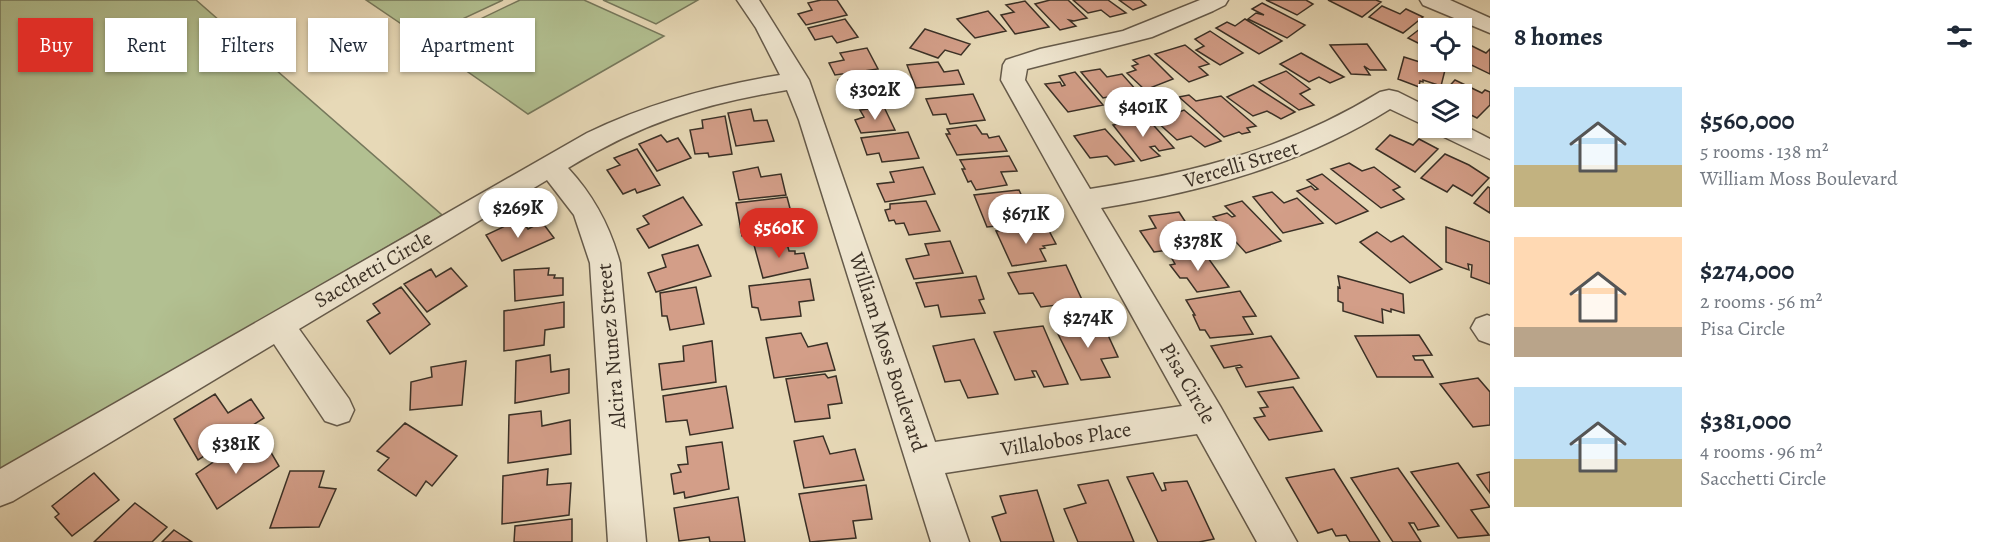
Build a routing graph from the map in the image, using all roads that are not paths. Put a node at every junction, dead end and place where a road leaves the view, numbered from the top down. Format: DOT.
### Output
graph roads {
  1 [pos="748,0"];
  2 [pos="1218,0"];
  3 [pos="1431,0"];
  4 [pos="1490,26"];
  5 [pos="796,80"];
  6 [pos="1418,113"];
  7 [pos="1467,138"];
  8 [pos="1490,150"];
  9 [pos="550,166"];
  10 [pos="1081,201"];
  11 [pos="278,325"];
  12 [pos="337,410"];
  13 [pos="1208,417"];
  14 [pos="923,460"];
  15 [pos="0,489"];
  16 [pos="627,542"];
  17 [pos="950,542"];
  18 [pos="1278,542"];
  1 -- 5 [label="street, William Moss Boulevard"];
  2 -- 10 [label="street, Pisa Circle"];
  3 -- 4 [label="street"];
  5 -- 9 [label="street, Sacchetti Circle"];
  5 -- 14 [label="street, William Moss Boulevard"];
  6 -- 10 [label="street, Vercelli Street"];
  7 -- 8 [label="street"];
  9 -- 11 [label="street, Sacchetti Circle"];
  9 -- 16 [label="street, Alcira Nunez Street"];
  10 -- 13 [label="street, Pisa Circle"];
  11 -- 12 [label="street"];
  11 -- 15 [label="street, Sacchetti Circle"];
  13 -- 14 [label="street, Villalobos Place"];
  13 -- 18 [label="street, Pisa Circle"];
  14 -- 17 [label="street, William Moss Boulevard"];
}
